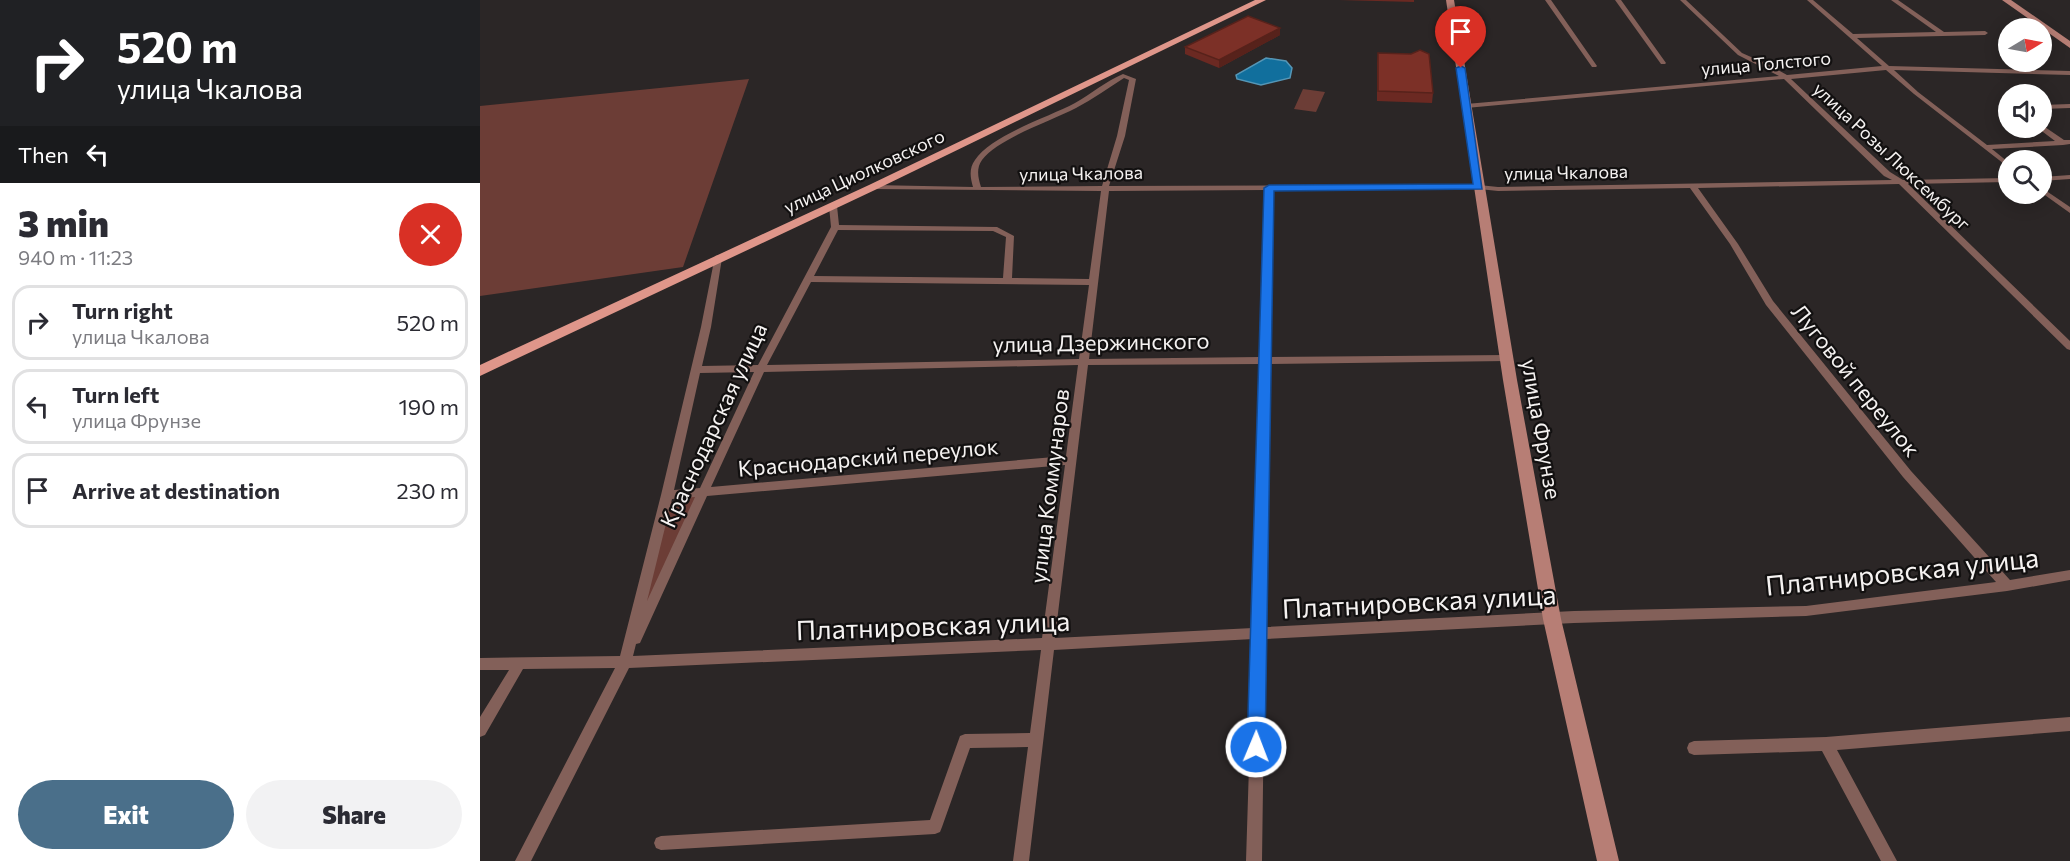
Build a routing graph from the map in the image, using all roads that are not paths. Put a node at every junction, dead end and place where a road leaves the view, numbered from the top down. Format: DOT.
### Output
graph roads {
  1 [pos="1262,0"];
  2 [pos="1450,0"];
  3 [pos="1548,0"];
  4 [pos="1618,0"];
  5 [pos="1683,0"];
  6 [pos="1810,0"];
  7 [pos="1894,0"];
  8 [pos="2006,0"];
  9 [pos="1985,33"];
  10 [pos="1943,34"];
  11 [pos="1851,36"];
  12 [pos="2070,45"];
  13 [pos="1663,63"];
  14 [pos="1594,66"];
  15 [pos="1886,68"];
  16 [pos="2070,74"];
  17 [pos="1784,76"];
  18 [pos="1466,106"];
  19 [pos="2052,106"];
  20 [pos="2070,106"];
  21 [pos="2052,134"];
  22 [pos="2066,143"];
  23 [pos="1986,147"];
  24 [pos="1998,157"];
  25 [pos="2070,177"];
  26 [pos="2052,178"];
  27 [pos="1899,180"];
  28 [pos="1998,180"];
  29 [pos="1692,185"];
  30 [pos="873,187"];
  31 [pos="1479,187"];
  32 [pos="1106,188"];
  33 [pos="1269,188"];
  34 [pos="978,189"];
  35 [pos="2052,198"];
  36 [pos="832,206"];
  37 [pos="2070,211"];
  38 [pos="835,227"];
  39 [pos="718,258"];
  40 [pos="807,279"];
  41 [pos="1007,281"];
  42 [pos="1094,282"];
  43 [pos="2070,347"];
  44 [pos="1507,358"];
  45 [pos="1266,359"];
  46 [pos="1083,362"];
  47 [pos="761,368"];
  48 [pos="696,370"];
  49 [pos="480,371"];
  50 [pos="1072,459"];
  51 [pos="705,491"];
  52 [pos="667,495"];
  53 [pos="2070,575"];
  54 [pos="2007,586"];
  55 [pos="1552,619"];
  56 [pos="1258,633"];
  57 [pos="1049,644"];
  58 [pos="625,662"];
  59 [pos="520,663"];
  60 [pos="480,664"];
  61 [pos="2070,724"];
  62 [pos="480,730"];
  63 [pos="1037,740"];
  64 [pos="1826,744"];
  65 [pos="1694,748"];
  66 [pos="661,843"];
  67 [pos="523,861"];
  68 [pos="1021,861"];
  69 [pos="1254,861"];
  70 [pos="1608,861"];
  71 [pos="1889,861"];
  1 -- 30 [label="main road, улица Циолковского"];
  2 -- 18 [label="main road, улица Фрунзе"];
  3 -- 14 [label="street"];
  4 -- 13 [label="street"];
  5 -- 17 [label="street, улица Розы Люксембург"];
  6 -- 11 [label="street"];
  7 -- 10 [label="street"];
  8 -- 12 [label="main road"];
  9 -- 10 [label="street"];
  10 -- 11 [label="street"];
  11 -- 15 [label="street"];
  15 -- 16 [label="street, улица Толстого"];
  15 -- 17 [label="street, улица Толстого"];
  15 -- 23 [label="street"];
  17 -- 18 [label="street, улица Толстого"];
  17 -- 27 [label="street, улица Розы Люксембург"];
  18 -- 31 [label="main road, улица Фрунзе"];
  19 -- 20 [label="street"];
  21 -- 22 [label="street"];
  22 -- 23 [label="street"];
  23 -- 24 [label="street"];
  25 -- 26 [label="street"];
  27 -- 28 [label="street, улица Чкалова"];
  27 -- 29 [label="street, улица Чкалова"];
  27 -- 43 [label="street, улица Розы Люксембург"];
  29 -- 31 [label="street, улица Чкалова"];
  29 -- 54 [label="street, Луговой переулок"];
  30 -- 34 [label="street, улица Чкалова"];
  30 -- 36 [label="main road, улица Циолковского"];
  31 -- 33 [label="street, улица Чкалова"];
  31 -- 44 [label="main road, улица Фрунзе"];
  32 -- 33 [label="street, улица Чкалова"];
  32 -- 34 [label="street, улица Чкалова"];
  32 -- 34 [label="street, улица Коммунаров"];
  32 -- 42 [label="street, улица Коммунаров"];
  33 -- 45 [label="street"];
  35 -- 37 [label="street"];
  36 -- 38 [label="street"];
  36 -- 39 [label="main road, улица Циолковского"];
  38 -- 40 [label="street, Краснодарская улица"];
  38 -- 41 [label="street"];
  39 -- 48 [label="street, Краснодарская улица"];
  39 -- 49 [label="main road, улица Циолковского"];
  40 -- 41 [label="street"];
  40 -- 47 [label="street, Краснодарская улица"];
  41 -- 42 [label="street"];
  42 -- 46 [label="street, улица Коммунаров"];
  44 -- 45 [label="street, улица Дзержинского"];
  44 -- 55 [label="main road, улица Фрунзе"];
  45 -- 46 [label="street, улица Дзержинского"];
  45 -- 56 [label="street"];
  46 -- 47 [label="street, улица Дзержинского"];
  46 -- 50 [label="street, улица Коммунаров"];
  47 -- 48 [label="street, улица Дзержинского"];
  47 -- 51 [label="street, Краснодарская улица"];
  48 -- 52 [label="street, Краснодарская улица"];
  50 -- 51 [label="street, Краснодарский переулок"];
  50 -- 57 [label="street, улица Коммунаров"];
  51 -- 52 [label="street, Краснодарский переулок"];
  51 -- 58 [label="street, Краснодарская улица"];
  52 -- 58 [label="street, Краснодарская улица"];
  53 -- 54 [label="street, Платнировская улица"];
  54 -- 55 [label="street, Платнировская улица"];
  55 -- 56 [label="street, Платнировская улица"];
  55 -- 70 [label="main road, улица Фрунзе"];
  56 -- 57 [label="street, Платнировская улица"];
  56 -- 69 [label="street"];
  57 -- 58 [label="street, Платнировская улица"];
  57 -- 63 [label="street, улица Коммунаров"];
  58 -- 59 [label="street, Платнировская улица"];
  58 -- 67 [label="street, Краснодарская улица"];
  59 -- 60 [label="street, Платнировская улица"];
  59 -- 62 [label="street"];
  61 -- 64 [label="street"];
  63 -- 66 [label="street"];
  63 -- 68 [label="street, улица Коммунаров"];
  64 -- 65 [label="street"];
  64 -- 71 [label="street"];
}
